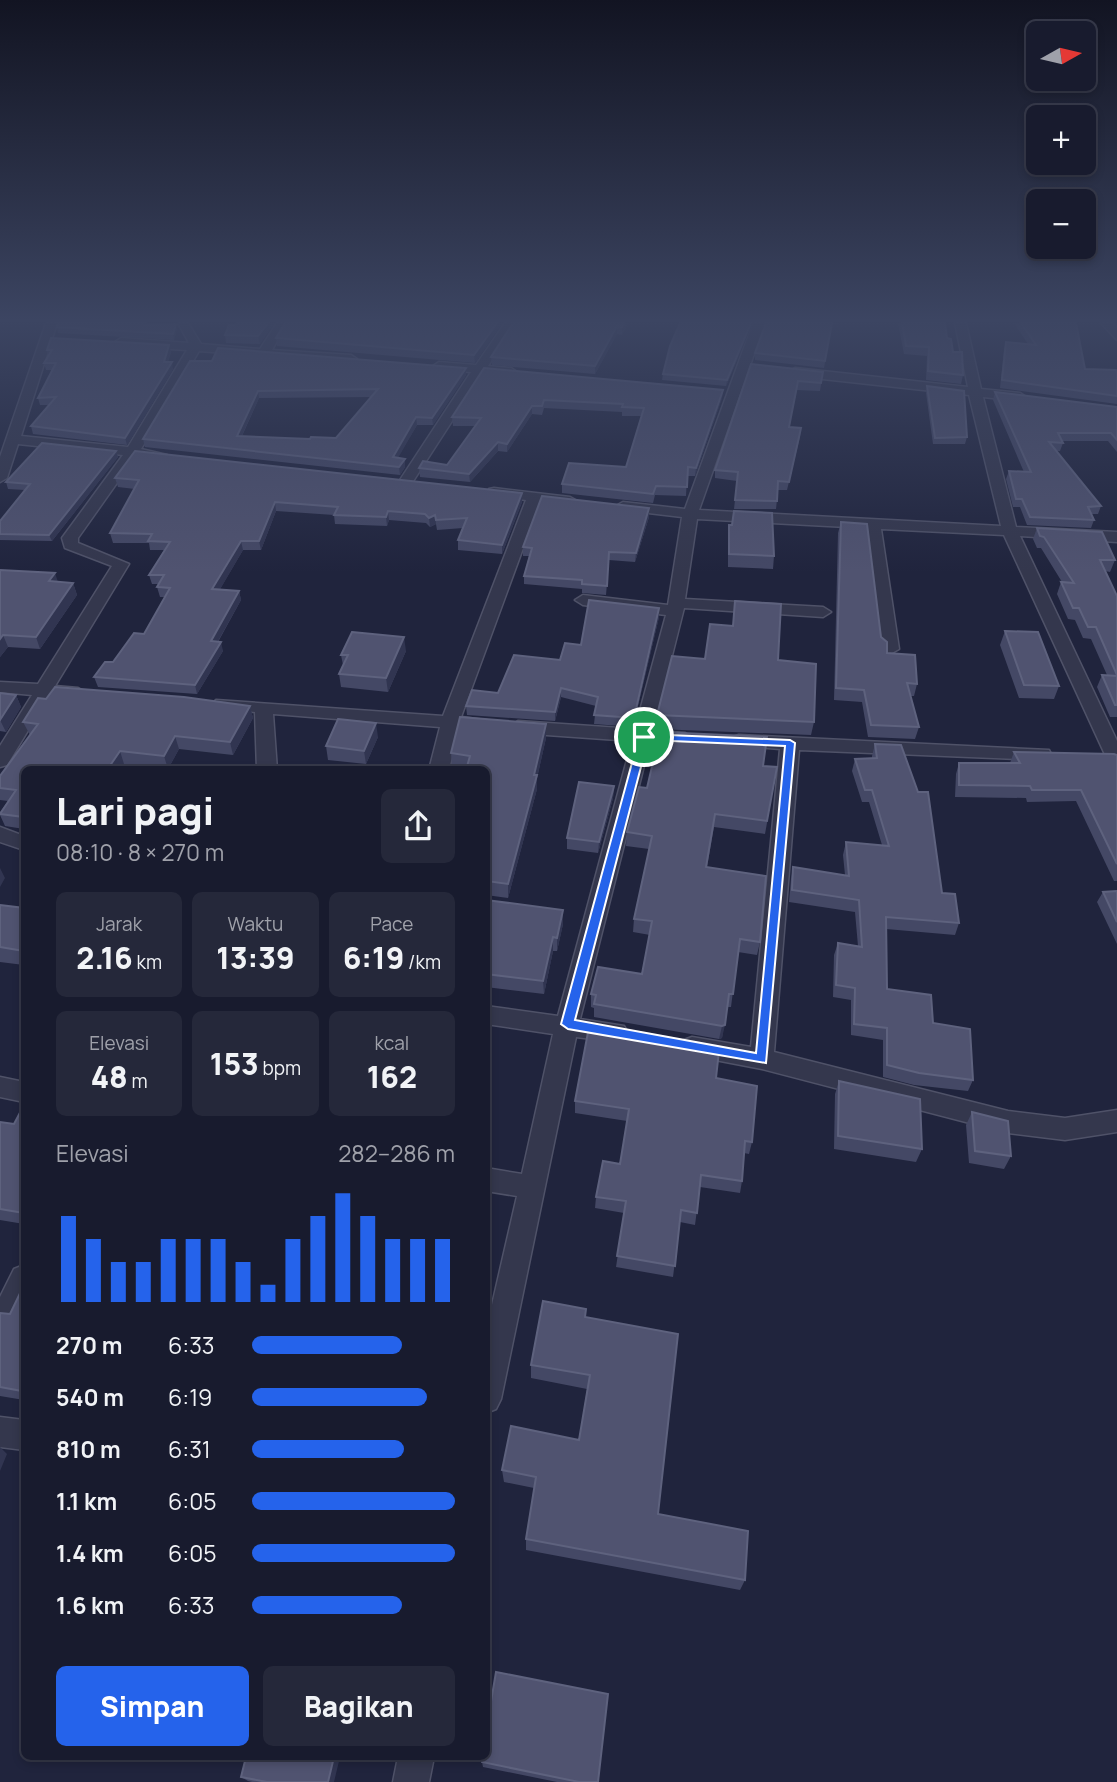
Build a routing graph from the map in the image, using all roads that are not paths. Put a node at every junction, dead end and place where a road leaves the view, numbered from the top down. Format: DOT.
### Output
graph roads {
  1 [pos="26,406"];
  2 [pos="160,406"];
  3 [pos="456,406"];
  4 [pos="724,406"];
  5 [pos="979,406"];
  6 [pos="13,439"];
  7 [pos="132,452"];
  8 [pos="173,457"];
  9 [pos="0,478"];
  10 [pos="405,483"];
  11 [pos="482,491"];
  12 [pos="534,497"];
  13 [pos="586,502"];
  14 [pos="612,505"];
  15 [pos="690,514"];
  16 [pos="873,524"];
  17 [pos="1010,532"];
  18 [pos="1117,537"];
  19 [pos="583,600"];
  20 [pos="676,607"];
  21 [pos="823,612"];
  22 [pos="890,649"];
  23 [pos="0,687"];
  24 [pos="46,691"];
  25 [pos="100,695"];
  26 [pos="209,703"];
  27 [pos="264,707"];
  28 [pos="450,722"];
  29 [pos="644,737"];
  30 [pos="790,743"];
  31 [pos="1061,755"];
  32 [pos="1088,756"];
  33 [pos="1116,758"];
  34 [pos="0,761"];
  35 [pos="267,766"];
  36 [pos="440,766"];
  37 [pos="0,834"];
  38 [pos="21,842"];
  39 [pos="490,1015"];
  40 [pos="568,1024"];
  41 [pos="645,1038"];
  42 [pos="671,1043"];
  43 [pos="762,1059"];
  44 [pos="0,1087"];
  45 [pos="21,1091"];
  46 [pos="1117,1121"];
  47 [pos="490,1180"];
  48 [pos="530,1187"];
  49 [pos="21,1284"];
  50 [pos="10,1306"];
  51 [pos="490,1380"];
  52 [pos="0,1432"];
  53 [pos="21,1435"];
  54 [pos="415,1760"];
  55 [pos="411,1782"];
  1 -- 6 [label="street"];
  2 -- 7 [label="street"];
  3 -- 10 [label="street"];
  4 -- 15 [label="street"];
  5 -- 17 [label="street"];
  6 -- 7 [label="street"];
  6 -- 9 [label="street"];
  7 -- 8 [label="street"];
  7 -- 24 [label="street"];
  11 -- 12 [label="street"];
  12 -- 13 [label="street"];
  12 -- 28 [label="street"];
  14 -- 15 [label="street"];
  15 -- 16 [label="street"];
  15 -- 20 [label="street"];
  16 -- 17 [label="street"];
  16 -- 22 [label="street"];
  17 -- 18 [label="street"];
  17 -- 33 [label="street"];
  19 -- 20 [label="street"];
  20 -- 21 [label="street"];
  20 -- 29 [label="street"];
  23 -- 24 [label="street"];
  24 -- 25 [label="street"];
  24 -- 34 [label="street"];
  26 -- 27 [label="street"];
  27 -- 28 [label="street"];
  27 -- 35 [label="street"];
  28 -- 29 [label="street"];
  28 -- 36 [label="street"];
  29 -- 30 [label="street"];
  29 -- 40 [label="street"];
  30 -- 31 [label="street"];
  30 -- 43 [label="street"];
  32 -- 33 [label="street"];
  37 -- 38 [label="street"];
  39 -- 40 [label="street"];
  40 -- 41 [label="street"];
  40 -- 48 [label="street"];
  42 -- 43 [label="street"];
  43 -- 46 [label="street"];
  44 -- 45 [label="street"];
  47 -- 48 [label="street"];
  48 -- 51 [label="street"];
  49 -- 50 [label="street"];
  52 -- 53 [label="street"];
  54 -- 55 [label="street"];
}
